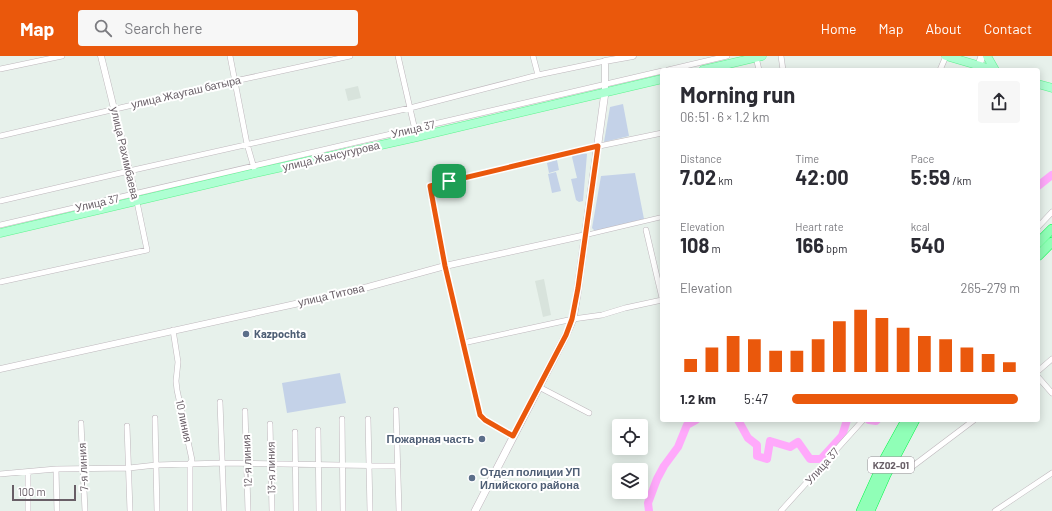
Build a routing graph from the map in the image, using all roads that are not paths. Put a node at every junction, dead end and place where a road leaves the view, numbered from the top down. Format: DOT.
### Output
graph roads {
  1 [pos="62,56"];
  2 [pos="101,56"];
  3 [pos="230,56"];
  4 [pos="350,56"];
  5 [pos="398,56"];
  6 [pos="533,56"];
  7 [pos="633,56"];
  8 [pos="727,56"];
  9 [pos="781,56"];
  10 [pos="946,56"];
  11 [pos="978,56"];
  12 [pos="982,56"];
  13 [pos="988,56"];
  14 [pos="759,57"];
  15 [pos="605,62"];
  16 [pos="970,63"];
  17 [pos="979,65"];
  18 [pos="676,68"];
  19 [pos="711,68"];
  20 [pos="758,68"];
  21 [pos="783,68"];
  22 [pos="941,68"];
  23 [pos="988,68"];
  24 [pos="993,68"];
  25 [pos="0,69"];
  26 [pos="660,71"];
  27 [pos="538,75"];
  28 [pos="660,79"];
  29 [pos="235,81"];
  30 [pos="1040,85"];
  31 [pos="1052,88"];
  32 [pos="605,92"];
  33 [pos="410,108"];
  34 [pos="115,109"];
  35 [pos="660,132"];
  36 [pos="0,136"];
  37 [pos="417,137"];
  38 [pos="248,144"];
  39 [pos="598,146"];
  40 [pos="129,171"];
  41 [pos="255,173"];
  42 [pos="0,201"];
  43 [pos="137,202"];
  44 [pos="1052,212"];
  45 [pos="660,218"];
  46 [pos="644,222"];
  47 [pos="0,225"];
  48 [pos="1040,225"];
  49 [pos="1052,229"];
  50 [pos="646,230"];
  51 [pos="0,233"];
  52 [pos="586,235"];
  53 [pos="1040,241"];
  54 [pos="1052,242"];
  55 [pos="1040,254"];
  56 [pos="445,266"];
  57 [pos="0,282"];
  58 [pos="660,290"];
  59 [pos="660,299"];
  60 [pos="572,319"];
  61 [pos="173,330"];
  62 [pos="463,343"];
  63 [pos="1052,359"];
  64 [pos="0,369"];
  65 [pos="1040,369"];
  66 [pos="1040,380"];
  67 [pos="539,387"];
  68 [pos="1052,393"];
  69 [pos="220,402"];
  70 [pos="396,410"];
  71 [pos="244,411"];
  72 [pos="589,413"];
  73 [pos="154,418"];
  74 [pos="342,419"];
  75 [pos="368,419"];
  76 [pos="861,422"];
  77 [pos="905,422"];
  78 [pos="914,422"];
  79 [pos="971,422"];
  80 [pos="81,423"];
  81 [pos="270,424"];
  82 [pos="127,426"];
  83 [pos="318,430"];
  84 [pos="294,432"];
  85 [pos="513,436"];
  86 [pos="222,462"];
  87 [pos="247,463"];
  88 [pos="190,464"];
  89 [pos="271,464"];
  90 [pos="296,464"];
  91 [pos="156,465"];
  92 [pos="319,465"];
  93 [pos="343,466"];
  94 [pos="369,466"];
  95 [pos="398,466"];
  96 [pos="913,466"];
  97 [pos="84,468"];
  98 [pos="129,468"];
  99 [pos="56,469"];
  100 [pos="28,472"];
  101 [pos="1052,472"];
  102 [pos="0,474"];
  103 [pos="28,511"];
  104 [pos="57,511"];
  105 [pos="85,511"];
  106 [pos="130,511"];
  107 [pos="157,511"];
  108 [pos="190,511"];
  109 [pos="224,511"];
  110 [pos="248,511"];
  111 [pos="272,511"];
  112 [pos="296,511"];
  113 [pos="319,511"];
  114 [pos="343,511"];
  115 [pos="370,511"];
  116 [pos="399,511"];
  117 [pos="475,511"];
  118 [pos="781,511"];
  119 [pos="861,511"];
  120 [pos="870,511"];
  121 [pos="996,511"];
  1 -- 25 [label="street"];
  2 -- 34 [label="street, улица Рахимбаева"];
  3 -- 29 [label="street"];
  4 -- 29 [label="street, улица Жаугаш батыра"];
  5 -- 33 [label="street"];
  6 -- 27 [label="street"];
  7 -- 15 [label="street"];
  8 -- 18 [label="street"];
  9 -- 21 [label="street"];
  10 -- 16 [label="main road"];
  10 -- 22 [label="street"];
  11 -- 16 [label="main road"];
  12 -- 17 [label="main road"];
  13 -- 24 [label="main road"];
  14 -- 19 [label="main road"];
  14 -- 20 [label="street"];
  15 -- 27 [label="street"];
  15 -- 32 [label="street"];
  16 -- 17 [label="main road"];
  17 -- 23 [label="main road"];
  26 -- 47 [label="street, Улица 37"];
  27 -- 33 [label="street"];
  28 -- 32 [label="main road, улица Жансугурова"];
  29 -- 34 [label="street, улица Жаугаш батыра"];
  29 -- 38 [label="street"];
  30 -- 31 [label="main road"];
  32 -- 37 [label="main road, улица Жансугурова"];
  32 -- 39 [label="main road"];
  33 -- 37 [label="street"];
  33 -- 38 [label="street"];
  34 -- 36 [label="street, улица Жаугаш батыра"];
  34 -- 40 [label="street, улица Рахимбаева"];
  35 -- 39 [label="street"];
  37 -- 41 [label="main road, улица Жансугурова"];
  38 -- 40 [label="street"];
  38 -- 41 [label="street"];
  39 -- 52 [label="main road"];
  39 -- 56 [label="street"];
  40 -- 42 [label="street"];
  40 -- 43 [label="street, улица Рахимбаева"];
  41 -- 43 [label="main road, улица Жансугурова"];
  43 -- 51 [label="main road, улица Жансугурова"];
  43 -- 57 [label="street, улица Рахимбаева"];
  44 -- 48 [label="street"];
  45 -- 46 [label="street, улица Титова"];
  46 -- 50 [label="street"];
  46 -- 52 [label="street, улица Титова"];
  49 -- 53 [label="highway"];
  50 -- 58 [label="street"];
  52 -- 56 [label="street, улица Титова"];
  52 -- 60 [label="main road"];
  54 -- 55 [label="highway"];
  56 -- 61 [label="street, улица Титова"];
  56 -- 62 [label="street"];
  59 -- 60 [label="street"];
  60 -- 62 [label="street"];
  60 -- 67 [label="main road"];
  61 -- 64 [label="street, улица Титова"];
  61 -- 88 [label="street, 10 линия"];
  62 -- 85 [label="street"];
  63 -- 65 [label="street"];
  66 -- 68 [label="street"];
  67 -- 72 [label="street"];
  67 -- 85 [label="main road"];
  69 -- 86 [label="street"];
  70 -- 95 [label="street"];
  71 -- 87 [label="street, 12-я линия"];
  73 -- 91 [label="street"];
  74 -- 93 [label="street"];
  75 -- 94 [label="street"];
  76 -- 118 [label="street, Улица 37"];
  77 -- 119 [label="highway, KZ02-01"];
  78 -- 120 [label="highway, KZ02-01"];
  79 -- 96 [label="street"];
  80 -- 97 [label="street, 7-я линия"];
  81 -- 89 [label="street, 13-я линия"];
  82 -- 98 [label="street"];
  83 -- 92 [label="street"];
  84 -- 90 [label="street"];
  85 -- 117 [label="main road"];
  86 -- 87 [label="street"];
  86 -- 88 [label="street"];
  86 -- 109 [label="street"];
  87 -- 89 [label="street"];
  87 -- 110 [label="street, 12-я линия"];
  88 -- 91 [label="street"];
  88 -- 108 [label="street, 10 линия"];
  89 -- 90 [label="street"];
  89 -- 111 [label="street, 13-я линия"];
  90 -- 92 [label="street"];
  90 -- 112 [label="street"];
  91 -- 98 [label="street"];
  91 -- 107 [label="street"];
  92 -- 93 [label="street"];
  92 -- 113 [label="street"];
  93 -- 94 [label="street"];
  93 -- 114 [label="street"];
  94 -- 95 [label="street"];
  94 -- 115 [label="street"];
  95 -- 116 [label="street"];
  97 -- 98 [label="street"];
  97 -- 99 [label="street"];
  97 -- 105 [label="street, 7-я линия"];
  98 -- 106 [label="street"];
  99 -- 100 [label="street"];
  99 -- 104 [label="street"];
  100 -- 102 [label="street"];
  100 -- 103 [label="street"];
  101 -- 121 [label="street"];
}
